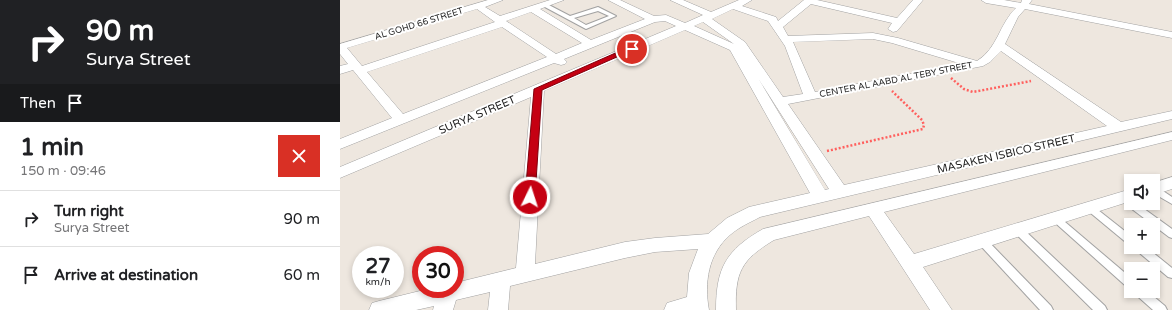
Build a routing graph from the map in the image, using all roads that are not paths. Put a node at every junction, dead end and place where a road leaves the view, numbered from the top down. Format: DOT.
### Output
graph roads {
  1 [pos="498,0"];
  2 [pos="559,0"];
  3 [pos="613,0"];
  4 [pos="675,0"];
  5 [pos="747,0"];
  6 [pos="918,0"];
  7 [pos="986,0"];
  8 [pos="810,1"];
  9 [pos="1026,3"];
  10 [pos="545,5"];
  11 [pos="478,6"];
  12 [pos="733,6"];
  13 [pos="532,9"];
  14 [pos="707,17"];
  15 [pos="570,18"];
  16 [pos="654,19"];
  17 [pos="501,21"];
  18 [pos="899,22"];
  19 [pos="686,26"];
  20 [pos="777,27"];
  21 [pos="1172,35"];
  22 [pos="886,38"];
  23 [pos="785,39"];
  24 [pos="592,44"];
  25 [pos="999,45"];
  26 [pos="340,47"];
  27 [pos="556,58"];
  28 [pos="979,64"];
  29 [pos="358,68"];
  30 [pos="340,70"];
  31 [pos="577,72"];
  32 [pos="538,89"];
  33 [pos="810,96"];
  34 [pos="780,102"];
  35 [pos="1172,115"];
  36 [pos="406,117"];
  37 [pos="1120,128"];
  38 [pos="429,135"];
  39 [pos="1172,136"];
  40 [pos="340,144"];
  41 [pos="340,173"];
  42 [pos="1172,183"];
  43 [pos="1160,187"];
  44 [pos="840,192"];
  45 [pos="1160,193"];
  46 [pos="821,197"];
  47 [pos="1124,198"];
  48 [pos="1172,201"];
  49 [pos="1090,208"];
  50 [pos="873,209"];
  51 [pos="1143,210"];
  52 [pos="1055,218"];
  53 [pos="1018,230"];
  54 [pos="1172,234"];
  55 [pos="1124,235"];
  56 [pos="713,241"];
  57 [pos="982,241"];
  58 [pos="1148,254"];
  59 [pos="910,262"];
  60 [pos="1172,274"];
  61 [pos="525,275"];
  62 [pos="1124,278"];
  63 [pos="501,280"];
  64 [pos="1147,298"];
  65 [pos="445,302"];
  66 [pos="698,307"];
  67 [pos="383,310"];
  68 [pos="498,310"];
  69 [pos="674,310"];
  70 [pos="726,310"];
  71 [pos="942,310"];
  72 [pos="1047,310"];
  73 [pos="1102,310"];
  74 [pos="1161,310"];
  1 -- 11 [label="street, AL GOHD 66 STREET"];
  2 -- 10 [label="street"];
  3 -- 16 [label="street"];
  4 -- 14 [label="street"];
  5 -- 12 [label="street, SURYA STREET"];
  6 -- 18 [label="street"];
  7 -- 9 [label="street"];
  8 -- 18 [label="street"];
  8 -- 20 [label="street"];
  9 -- 21 [label="street"];
  9 -- 25 [label="street, CENTER AL AABD AL TEBY STREET"];
  10 -- 13 [label="street"];
  10 -- 15 [label="lane"];
  11 -- 17 [label="street"];
  11 -- 26 [label="street, AL GOHD 66 STREET"];
  12 -- 14 [label="street, SURYA STREET"];
  12 -- 20 [label="street"];
  13 -- 17 [label="street"];
  13 -- 24 [label="street"];
  14 -- 19 [label="street, SURYA STREET"];
  14 -- 34 [label="street"];
  15 -- 15 [label="lane"];
  16 -- 19 [label="street"];
  16 -- 24 [label="street"];
  17 -- 27 [label="street"];
  17 -- 29 [label="street"];
  18 -- 22 [label="street"];
  19 -- 31 [label="street, SURYA STREET"];
  19 -- 46 [label="street"];
  20 -- 23 [label="street"];
  22 -- 23 [label="street"];
  22 -- 28 [label="street"];
  23 -- 33 [label="street"];
  24 -- 27 [label="street"];
  25 -- 28 [label="street, CENTER AL AABD AL TEBY STREET"];
  25 -- 37 [label="street"];
  26 -- 29 [label="street"];
  27 -- 31 [label="street"];
  27 -- 36 [label="street"];
  28 -- 33 [label="street, CENTER AL AABD AL TEBY STREET"];
  29 -- 30 [label="street"];
  29 -- 36 [label="street"];
  31 -- 32 [label="street, SURYA STREET"];
  32 -- 38 [label="street, SURYA STREET"];
  32 -- 61 [label="street"];
  33 -- 34 [label="street, CENTER AL AABD AL TEBY STREET"];
  34 -- 44 [label="street"];
  35 -- 37 [label="street, MASAKEN ISBICO STREET"];
  36 -- 38 [label="street"];
  36 -- 40 [label="street"];
  37 -- 44 [label="street, MASAKEN ISBICO STREET"];
  38 -- 41 [label="street, SURYA STREET"];
  39 -- 50 [label="street, MASAKEN ISBICO STREET"];
  42 -- 43 [label="street"];
  44 -- 46 [label="street, MASAKEN ISBICO STREET"];
  45 -- 48 [label="lane"];
  46 -- 56 [label="street, MASAKEN ISBICO STREET"];
  47 -- 49 [label="street"];
  49 -- 52 [label="street"];
  49 -- 55 [label="lane"];
  50 -- 59 [label="street"];
  50 -- 70 [label="street, MASAKEN ISBICO STREET"];
  51 -- 54 [label="lane"];
  52 -- 53 [label="street"];
  52 -- 62 [label="lane"];
  53 -- 57 [label="street"];
  53 -- 73 [label="lane"];
  56 -- 61 [label="street"];
  56 -- 66 [label="street"];
  57 -- 59 [label="street"];
  57 -- 72 [label="lane"];
  58 -- 60 [label="lane"];
  59 -- 71 [label="street"];
  61 -- 63 [label="street"];
  63 -- 65 [label="street"];
  63 -- 68 [label="street"];
  64 -- 74 [label="lane"];
  65 -- 67 [label="street"];
  66 -- 69 [label="street"];
}
